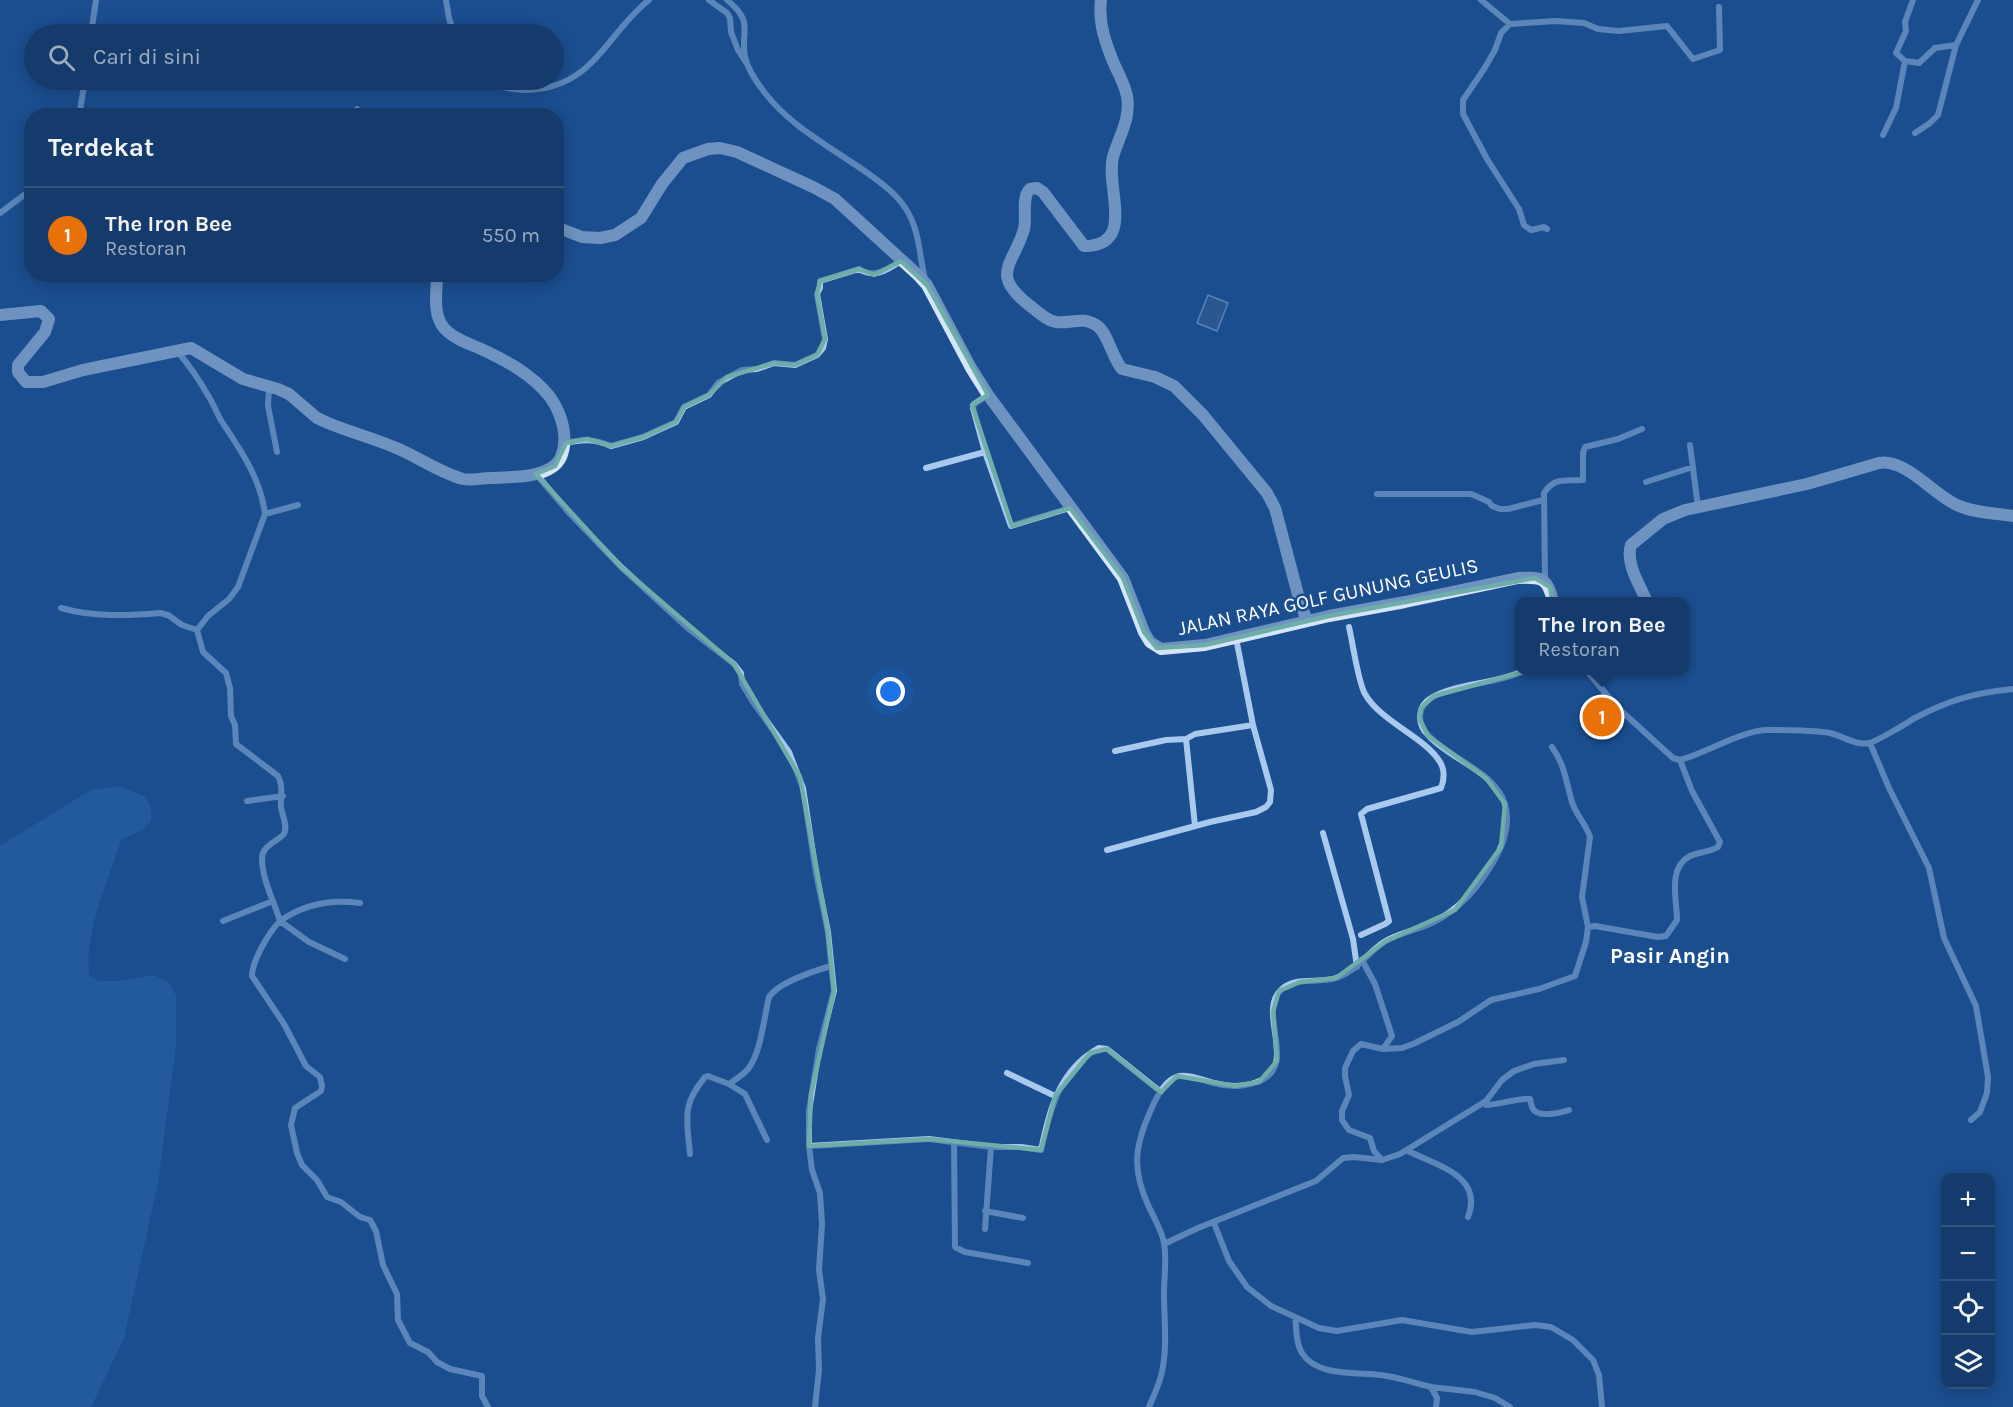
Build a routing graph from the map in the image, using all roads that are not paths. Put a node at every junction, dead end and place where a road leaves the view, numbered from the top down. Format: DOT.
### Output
graph roads {
  1 [pos="96,0"];
  2 [pos="446,0"];
  3 [pos="649,0"];
  4 [pos="709,0"];
  5 [pos="727,0"];
  6 [pos="1101,0"];
  7 [pos="1481,0"];
  8 [pos="1913,0"];
  9 [pos="1978,0"];
  10 [pos="1719,7"];
  11 [pos="92,24"];
  12 [pos="450,24"];
  13 [pos="1510,24"];
  14 [pos="1956,45"];
  15 [pos="1905,61"];
  16 [pos="748,67"];
  17 [pos="564,82"];
  18 [pos="83,90"];
  19 [pos="80,108"];
  20 [pos="1915,133"];
  21 [pos="1883,135"];
  22 [pos="24,195"];
  23 [pos="0,213"];
  24 [pos="1547,229"];
  25 [pos="564,231"];
  26 [pos="901,261"];
  27 [pos="437,282"];
  28 [pos="927,285"];
  29 [pos="0,315"];
  30 [pos="177,350"];
  31 [pos="269,386"];
  32 [pos="988,395"];
  33 [pos="1642,429"];
  34 [pos="566,443"];
  35 [pos="1690,445"];
  36 [pos="277,452"];
  37 [pos="985,452"];
  38 [pos="1693,467"];
  39 [pos="926,468"];
  40 [pos="536,474"];
  41 [pos="1646,482"];
  42 [pos="1377,494"];
  43 [pos="1543,500"];
  44 [pos="298,505"];
  45 [pos="1698,507"];
  46 [pos="1070,508"];
  47 [pos="265,514"];
  48 [pos="2013,516"];
  49 [pos="1545,580"];
  50 [pos="1552,597"];
  51 [pos="1645,597"];
  52 [pos="61,608"];
  53 [pos="1307,621"];
  54 [pos="1349,627"];
  55 [pos="197,630"];
  56 [pos="1236,638"];
  57 [pos="1515,673"];
  58 [pos="1590,675"];
  59 [pos="2013,689"];
  60 [pos="1253,725"];
  61 [pos="1422,727"];
  62 [pos="1410,736"];
  63 [pos="1186,739"];
  64 [pos="1870,743"];
  65 [pos="1552,747"];
  66 [pos="1115,751"];
  67 [pos="1680,760"];
  68 [pos="283,796"];
  69 [pos="247,801"];
  70 [pos="1194,826"];
  71 [pos="1323,833"];
  72 [pos="1107,850"];
  73 [pos="273,901"];
  74 [pos="360,903"];
  75 [pos="224,921"];
  76 [pos="280,921"];
  77 [pos="1588,927"];
  78 [pos="1361,935"];
  79 [pos="345,959"];
  80 [pos="1362,960"];
  81 [pos="831,966"];
  82 [pos="1357,967"];
  83 [pos="1383,1049"];
  84 [pos="1564,1060"];
  85 [pos="1007,1073"];
  86 [pos="729,1084"];
  87 [pos="1161,1092"];
  88 [pos="1055,1096"];
  89 [pos="1484,1102"];
  90 [pos="1569,1110"];
  91 [pos="1971,1120"];
  92 [pos="767,1140"];
  93 [pos="954,1142"];
  94 [pos="809,1146"];
  95 [pos="991,1147"];
  96 [pos="1408,1151"];
  97 [pos="690,1154"];
  98 [pos="1382,1160"];
  99 [pos="985,1211"];
  100 [pos="1468,1217"];
  101 [pos="1023,1218"];
  102 [pos="1214,1223"];
  103 [pos="985,1229"];
  104 [pos="1164,1244"];
  105 [pos="1029,1263"];
  106 [pos="1295,1317"];
  107 [pos="1431,1386"];
  108 [pos="489,1407"];
  109 [pos="815,1407"];
  110 [pos="1149,1407"];
  111 [pos="1436,1407"];
  112 [pos="1510,1407"];
  113 [pos="1602,1407"];
  1 -- 11 [label="street"];
  2 -- 12 [label="street"];
  3 -- 17 [label="street"];
  4 -- 16 [label="street"];
  5 -- 16 [label="street"];
  6 -- 53 [label="main road"];
  7 -- 13 [label="street"];
  8 -- 15 [label="street"];
  9 -- 14 [label="street"];
  10 -- 13 [label="street"];
  13 -- 24 [label="street"];
  14 -- 15 [label="street"];
  14 -- 20 [label="street"];
  15 -- 21 [label="street"];
  16 -- 28 [label="street"];
  18 -- 19 [label="street"];
  22 -- 23 [label="street"];
  25 -- 26 [label="main road, JALAN RAYA GOLF GUNUNG GEULIS"];
  26 -- 28 [label="main road, JALAN RAYA GOLF GUNUNG GEULIS"];
  26 -- 34 [label="street"];
  27 -- 34 [label="main road"];
  28 -- 32 [label="main road, JALAN RAYA GOLF GUNUNG GEULIS"];
  29 -- 30 [label="main road"];
  30 -- 31 [label="main road"];
  30 -- 47 [label="street"];
  31 -- 36 [label="street"];
  31 -- 40 [label="main road"];
  32 -- 37 [label="street"];
  32 -- 46 [label="main road, JALAN RAYA GOLF GUNUNG GEULIS"];
  33 -- 43 [label="street"];
  34 -- 40 [label="main road"];
  35 -- 38 [label="street"];
  37 -- 39 [label="street"];
  37 -- 46 [label="street"];
  38 -- 41 [label="street"];
  38 -- 45 [label="street"];
  40 -- 81 [label="street"];
  42 -- 43 [label="street"];
  43 -- 49 [label="street"];
  44 -- 47 [label="street"];
  45 -- 48 [label="main road"];
  45 -- 51 [label="main road"];
  46 -- 56 [label="main road, JALAN RAYA GOLF GUNUNG GEULIS"];
  47 -- 55 [label="street"];
  49 -- 50 [label="main road"];
  49 -- 53 [label="main road, JALAN RAYA GOLF GUNUNG GEULIS"];
  52 -- 55 [label="street"];
  53 -- 56 [label="main road, JALAN RAYA GOLF GUNUNG GEULIS"];
  54 -- 62 [label="street"];
  55 -- 68 [label="street"];
  56 -- 60 [label="street"];
  57 -- 61 [label="street"];
  58 -- 67 [label="street"];
  59 -- 64 [label="street"];
  60 -- 63 [label="street"];
  60 -- 70 [label="street"];
  61 -- 62 [label="street"];
  61 -- 80 [label="street"];
  62 -- 78 [label="street"];
  63 -- 66 [label="street"];
  63 -- 70 [label="street"];
  64 -- 67 [label="street"];
  64 -- 91 [label="street"];
  65 -- 77 [label="street"];
  67 -- 77 [label="street"];
  68 -- 69 [label="street"];
  68 -- 73 [label="street"];
  70 -- 72 [label="street"];
  71 -- 82 [label="street"];
  73 -- 75 [label="street"];
  73 -- 76 [label="street"];
  74 -- 76 [label="street"];
  76 -- 79 [label="street"];
  76 -- 108 [label="street"];
  77 -- 83 [label="street"];
  80 -- 82 [label="street"];
  80 -- 83 [label="street"];
  81 -- 86 [label="street"];
  81 -- 94 [label="street"];
  82 -- 87 [label="street"];
  83 -- 98 [label="street"];
  84 -- 89 [label="street"];
  85 -- 88 [label="street"];
  86 -- 92 [label="street"];
  86 -- 97 [label="street"];
  87 -- 88 [label="street"];
  87 -- 104 [label="street"];
  88 -- 95 [label="street"];
  89 -- 90 [label="street"];
  89 -- 96 [label="street"];
  93 -- 94 [label="street"];
  93 -- 95 [label="street"];
  93 -- 105 [label="street"];
  94 -- 109 [label="street"];
  95 -- 99 [label="street"];
  96 -- 98 [label="street"];
  96 -- 100 [label="street"];
  98 -- 102 [label="street"];
  99 -- 101 [label="street"];
  99 -- 103 [label="street"];
  102 -- 104 [label="street"];
  102 -- 106 [label="street"];
  104 -- 110 [label="street"];
  106 -- 107 [label="street"];
  106 -- 113 [label="street"];
  107 -- 111 [label="street"];
  107 -- 112 [label="street"];
}
